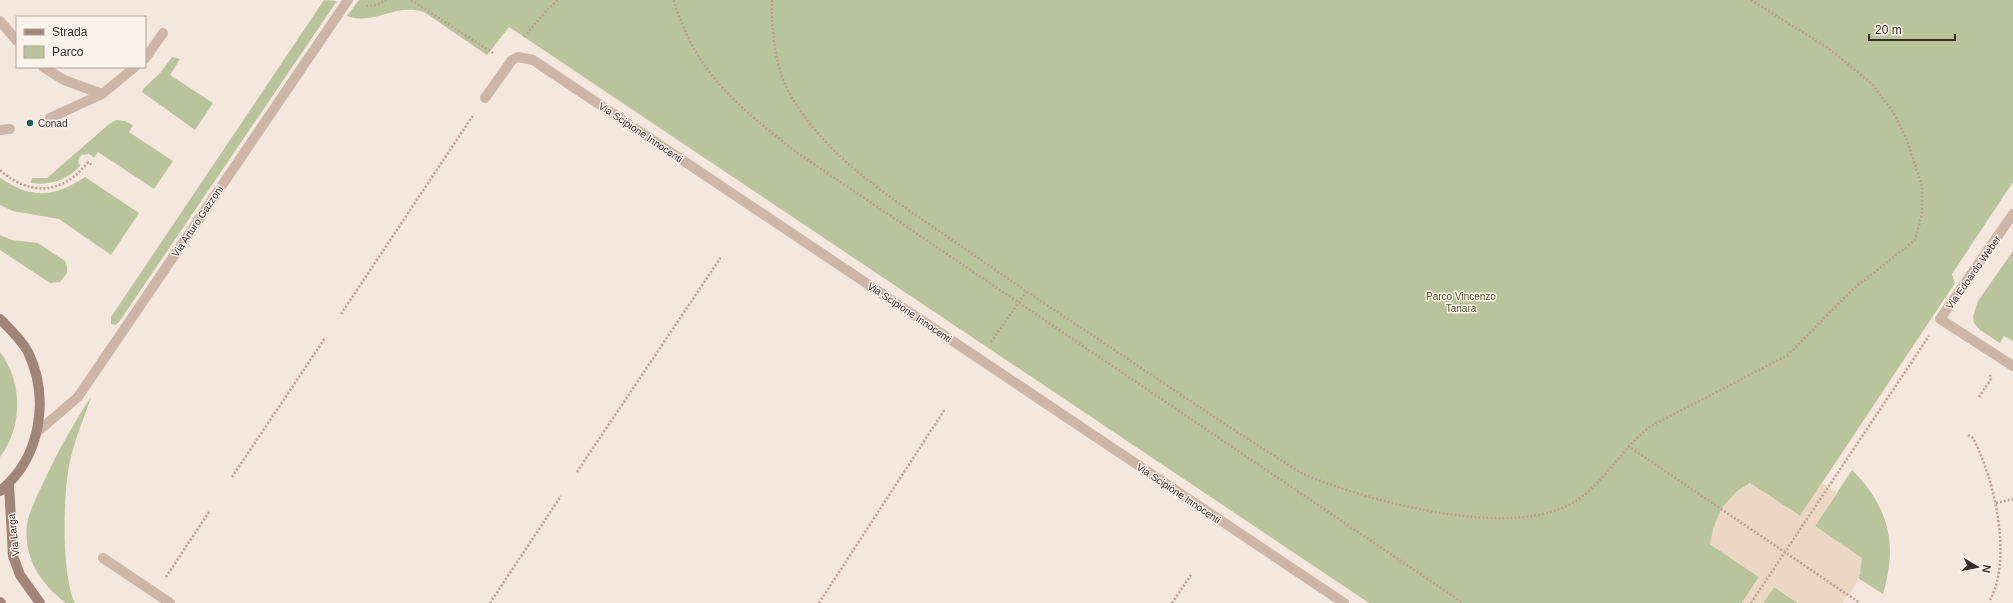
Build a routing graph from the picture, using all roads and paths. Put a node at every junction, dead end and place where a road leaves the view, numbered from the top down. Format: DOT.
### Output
graph roads {
  1 [pos="348,0"];
  2 [pos="386,0"];
  3 [pos="411,0"];
  4 [pos="558,0"];
  5 [pos="674,0"];
  6 [pos="772,0"];
  7 [pos="1751,0"];
  8 [pos="359,6"];
  9 [pos="0,21"];
  10 [pos="163,33"];
  11 [pos="518,37"];
  12 [pos="16,40"];
  13 [pos="496,48"];
  14 [pos="493,52"];
  15 [pos="490,57"];
  16 [pos="146,58"];
  17 [pos="45,68"];
  18 [pos="134,68"];
  19 [pos="102,94"];
  20 [pos="485,98"];
  21 [pos="50,118"];
  22 [pos="92,165"];
  23 [pos="0,170"];
  24 [pos="2013,214"];
  25 [pos="721,257"];
  26 [pos="1026,292"];
  27 [pos="1019,302"];
  28 [pos="341,314"];
  29 [pos="0,319"];
  30 [pos="1940,319"];
  31 [pos="325,338"];
  32 [pos="979,358"];
  33 [pos="2013,366"];
  34 [pos="945,409"];
  35 [pos="37,432"];
  36 [pos="1968,435"];
  37 [pos="1628,446"];
  38 [pos="577,472"];
  39 [pos="232,477"];
  40 [pos="9,484"];
  41 [pos="0,491"];
  42 [pos="561,496"];
  43 [pos="2013,499"];
  44 [pos="1996,503"];
  45 [pos="209,512"];
  46 [pos="1784,552"];
  47 [pos="103,558"];
  48 [pos="1191,575"];
  49 [pos="163,580"];
  50 [pos="1990,600"];
  51 [pos="40,603"];
  52 [pos="170,603"];
  53 [pos="490,603"];
  54 [pos="819,603"];
  55 [pos="1172,603"];
  56 [pos="1344,603"];
  57 [pos="1463,603"];
  58 [pos="1750,603"];
  59 [pos="1860,603"];
  1 -- 35 [label="street, Via Arturo Gazzoni"];
  2 -- 8 [label="path"];
  3 -- 14 [label="path"];
  4 -- 11 [label="path"];
  5 -- 27 [label="path"];
  6 -- 26 [label="path"];
  7 -- 37 [label="path"];
  9 -- 12 [label="street"];
  10 -- 16 [label="street"];
  13 -- 14 [label="path"];
  14 -- 15 [label="path"];
  17 -- 19 [label="street"];
  18 -- 19 [label="street"];
  19 -- 21 [label="street"];
  20 -- 28 [label="path"];
  20 -- 32 [label="street, Via Scipione Innocenti"];
  22 -- 23 [label="path"];
  24 -- 30 [label="street, Via Edoardo Weber"];
  25 -- 38 [label="path"];
  26 -- 27 [label="path"];
  26 -- 37 [label="path"];
  27 -- 32 [label="path"];
  27 -- 57 [label="path"];
  29 -- 35 [label="main road"];
  30 -- 33 [label="street, Via Edoardo Weber"];
  30 -- 46 [label="path"];
  31 -- 39 [label="path"];
  32 -- 56 [label="street, Via Scipione Innocenti"];
  34 -- 54 [label="path"];
  35 -- 40 [label="main road"];
  36 -- 44 [label="path"];
  37 -- 46 [label="path"];
  40 -- 41 [label="main road"];
  40 -- 51 [label="main road, Via Larga"];
  42 -- 53 [label="path"];
  43 -- 44 [label="path"];
  44 -- 50 [label="path"];
  45 -- 49 [label="path"];
  46 -- 58 [label="path"];
  46 -- 59 [label="path"];
  47 -- 52 [label="street"];
  48 -- 55 [label="path"];
}
